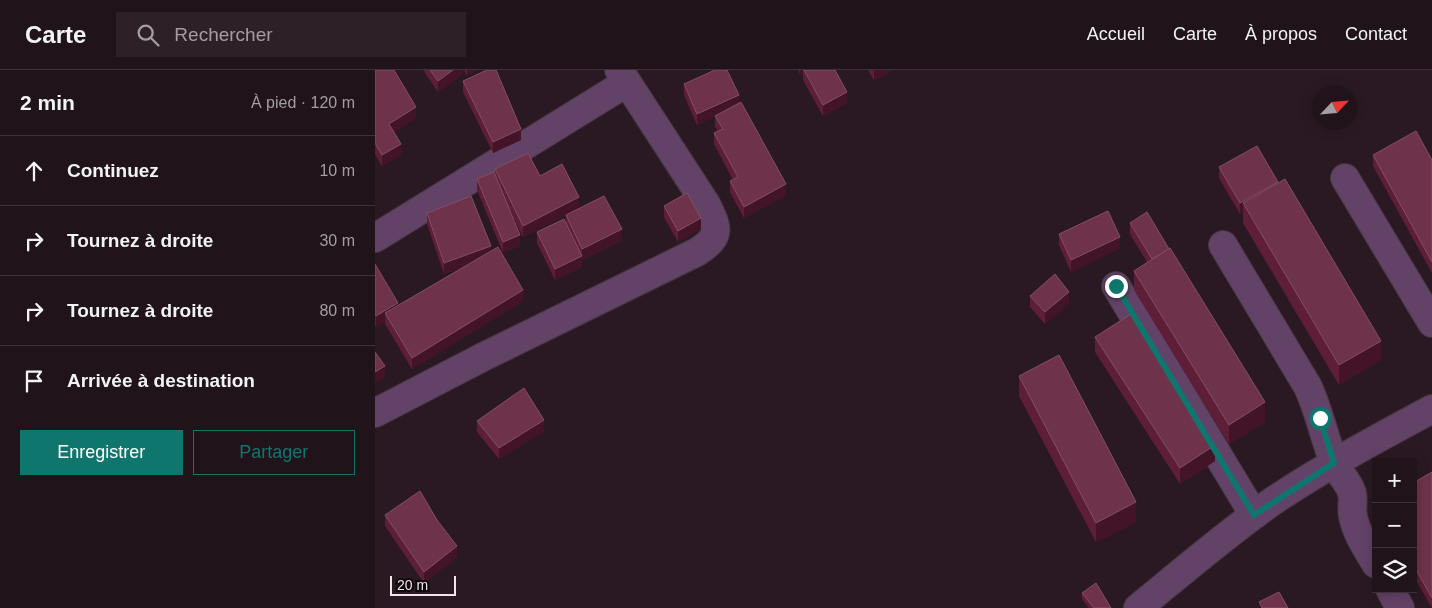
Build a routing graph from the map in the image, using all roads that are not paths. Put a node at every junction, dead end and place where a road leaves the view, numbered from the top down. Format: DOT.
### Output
graph roads {
  1 [pos="623,76"];
  2 [pos="1345,178"];
  3 [pos="375,238"];
  4 [pos="1223,245"];
  5 [pos="1116,286"];
  6 [pos="1432,323"];
  7 [pos="1432,409"];
  8 [pos="375,413"];
  9 [pos="1334,463"];
  10 [pos="1254,515"];
  11 [pos="1372,557"];
  12 [pos="1391,593"];
  13 [pos="1138,608"];
  14 [pos="1400,608"];
  1 -- 3 [label="street"];
  1 -- 8 [label="street"];
  2 -- 6 [label="street"];
  4 -- 9 [label="street"];
  5 -- 10 [label="street"];
  7 -- 9 [label="street"];
  9 -- 10 [label="street"];
  9 -- 11 [label="street"];
  10 -- 13 [label="street"];
  12 -- 14 [label="street"];
}
